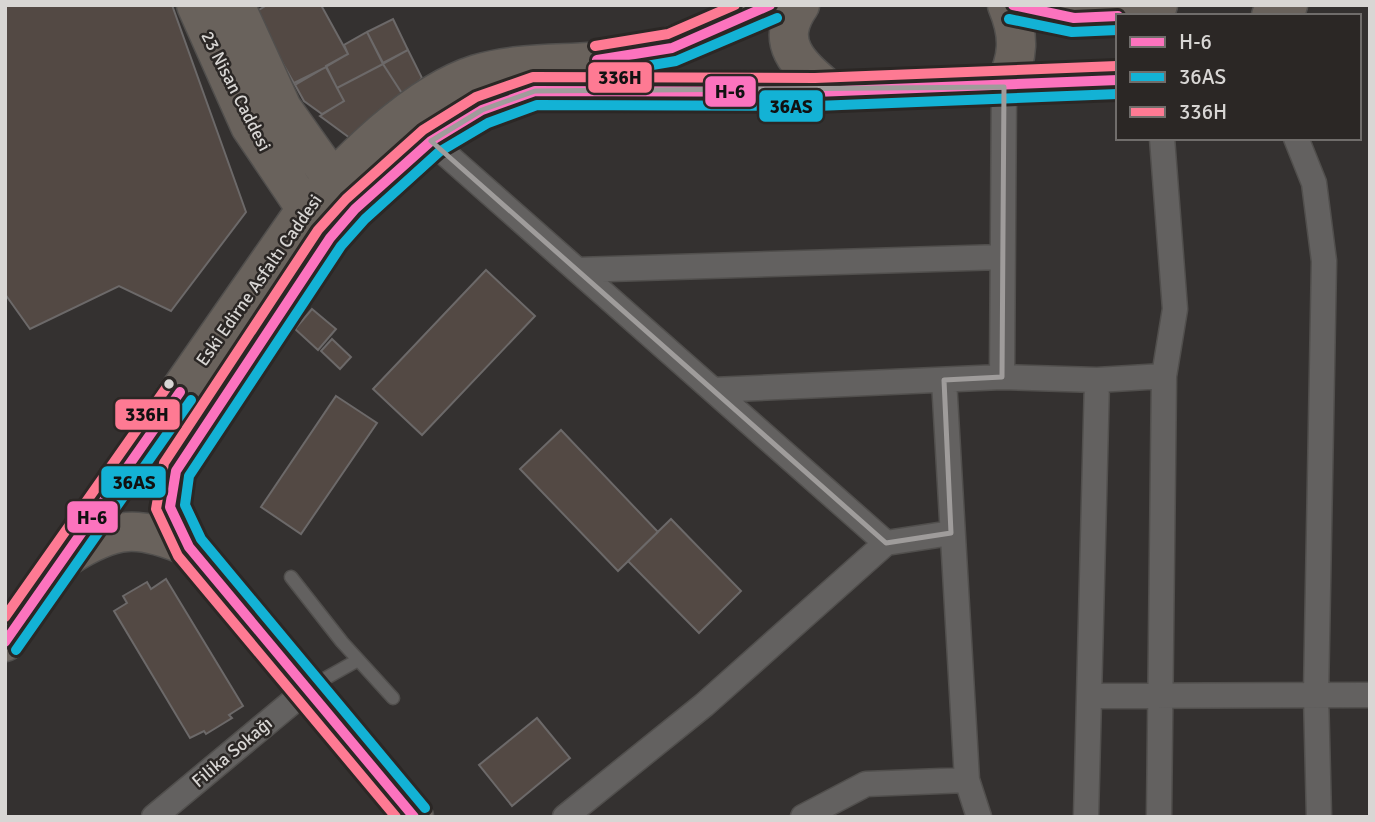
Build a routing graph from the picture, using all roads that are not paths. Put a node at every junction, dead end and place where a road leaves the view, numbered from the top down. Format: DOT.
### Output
graph roads {
  1 [pos="195,5"];
  2 [pos="771,5"];
  3 [pos="800,5"];
  4 [pos="1007,5"];
  5 [pos="1012,5"];
  6 [pos="1158,5"];
  7 [pos="238,6"];
  8 [pos="1058,10"];
  9 [pos="1134,14"];
  10 [pos="1116,16"];
  11 [pos="1116,80"];
  12 [pos="1004,87"];
  13 [pos="831,92"];
  14 [pos="1162,140"];
  15 [pos="1297,140"];
  16 [pos="431,141"];
  17 [pos="333,180"];
  18 [pos="306,209"];
  19 [pos="1002,257"];
  20 [pos="577,270"];
  21 [pos="1164,376"];
  22 [pos="1002,377"];
  23 [pos="944,380"];
  24 [pos="1097,380"];
  25 [pos="713,390"];
  26 [pos="951,533"];
  27 [pos="886,543"];
  28 [pos="189,547"];
  29 [pos="65,558"];
  30 [pos="291,577"];
  31 [pos="5,642"];
  32 [pos="358,660"];
  33 [pos="309,688"];
  34 [pos="1159,694"];
  35 [pos="1316,695"];
  36 [pos="1370,695"];
  37 [pos="1089,696"];
  38 [pos="393,698"];
  39 [pos="967,780"];
  40 [pos="154,817"];
  41 [pos="414,817"];
  42 [pos="565,817"];
  43 [pos="803,817"];
  44 [pos="979,817"];
  45 [pos="1086,817"];
  46 [pos="1159,817"];
  47 [pos="1319,817"];
  1 -- 18 [label="main road, 23 Nisan Caddesi"];
  2 -- 17 [label="main road, Eski Edirne Asfaltı Caddesi"];
  3 -- 13 [label="main road"];
  4 -- 12 [label="main road"];
  5 -- 8 [label="main road"];
  6 -- 9 [label="main road"];
  7 -- 17 [label="main road, 23 Nisan Caddesi"];
  8 -- 10 [label="main road"];
  11 -- 12 [label="main road, Eski Edirne Asfaltı Caddesi"];
  12 -- 13 [label="main road, Eski Edirne Asfaltı Caddesi"];
  12 -- 19 [label="street"];
  13 -- 16 [label="main road, Eski Edirne Asfaltı Caddesi"];
  14 -- 21 [label="street"];
  15 -- 35 [label="street"];
  16 -- 20 [label="street"];
  16 -- 28 [label="main road, Eski Edirne Asfaltı Caddesi"];
  17 -- 18 [label="main road, Eski Edirne Asfaltı Caddesi"];
  18 -- 29 [label="main road, Eski Edirne Asfaltı Caddesi"];
  19 -- 20 [label="street"];
  19 -- 22 [label="street"];
  20 -- 25 [label="street"];
  21 -- 24 [label="street"];
  21 -- 34 [label="street"];
  22 -- 23 [label="street"];
  22 -- 24 [label="street"];
  23 -- 25 [label="street"];
  23 -- 26 [label="street"];
  24 -- 37 [label="street"];
  25 -- 27 [label="street"];
  26 -- 27 [label="street"];
  26 -- 39 [label="street"];
  27 -- 42 [label="street"];
  28 -- 29 [label="main road"];
  28 -- 33 [label="main road"];
  29 -- 31 [label="main road, Eski Edirne Asfaltı Caddesi"];
  30 -- 32 [label="lane"];
  32 -- 33 [label="lane"];
  32 -- 38 [label="lane"];
  33 -- 40 [label="street, Filika Sokağı"];
  33 -- 41 [label="main road"];
  34 -- 35 [label="street"];
  34 -- 37 [label="street"];
  34 -- 46 [label="street"];
  35 -- 36 [label="street"];
  35 -- 47 [label="street"];
  37 -- 45 [label="street"];
  39 -- 43 [label="street"];
  39 -- 44 [label="street"];
}
